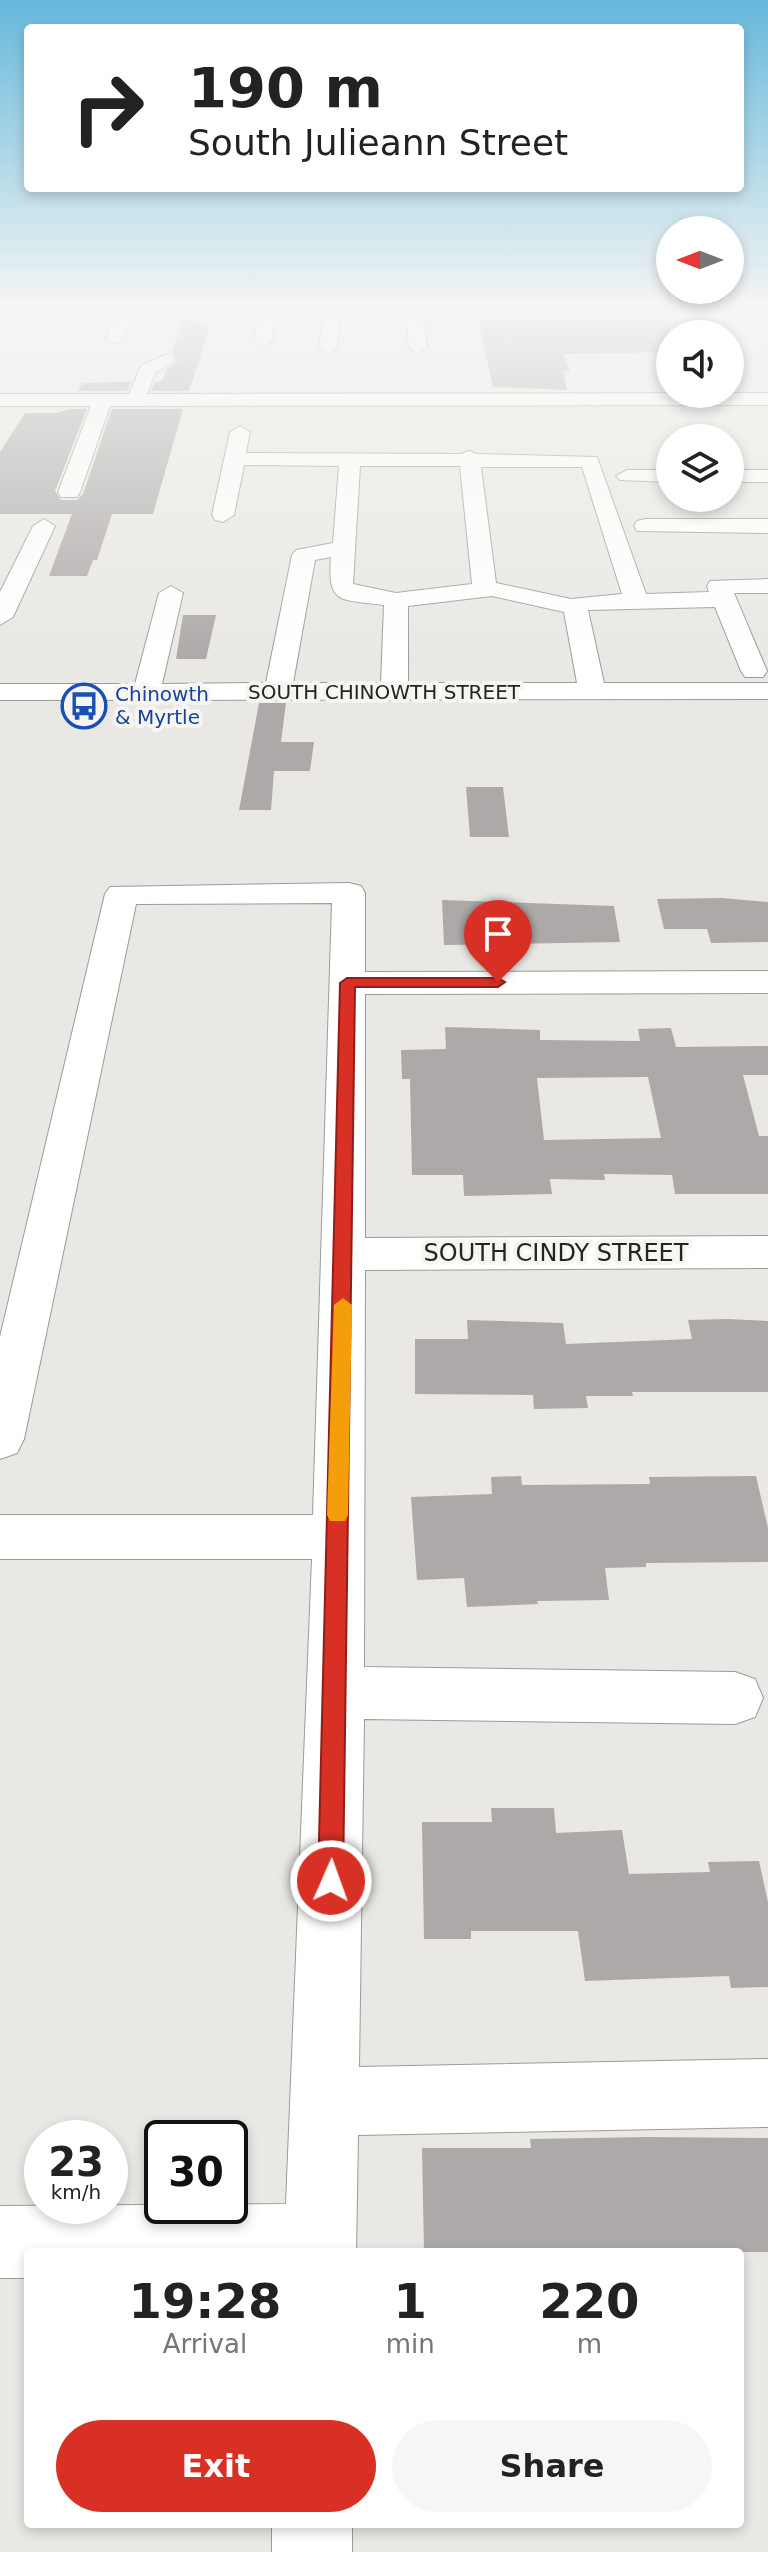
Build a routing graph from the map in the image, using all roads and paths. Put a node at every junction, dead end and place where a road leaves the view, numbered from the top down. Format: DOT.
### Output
graph roads {
  1 [pos="94,423"];
  2 [pos="240,432"];
  3 [pos="469,457"];
  4 [pos="350,458"];
  5 [pos="234,459"];
  6 [pos="627,476"];
  7 [pos="656,476"];
  8 [pos="744,476"];
  9 [pos="768,476"];
  10 [pos="69,492"];
  11 [pos="706,512"];
  12 [pos="223,515"];
  13 [pos="44,526"];
  14 [pos="645,526"];
  15 [pos="712,526"];
  16 [pos="768,526"];
  17 [pos="344,548"];
  18 [pos="708,558"];
  19 [pos="768,586"];
  20 [pos="485,589"];
  21 [pos="722,592"];
  22 [pos="171,593"];
  23 [pos="396,600"];
  24 [pos="636,600"];
  25 [pos="575,607"];
  26 [pos="0,617"];
  27 [pos="759,667"];
  28 [pos="0,692"];
  29 [pos="146,692"];
  30 [pos="278,692"];
  31 [pos="394,692"];
  32 [pos="592,692"];
  33 [pos="768,982"];
  34 [pos="347,983"];
  35 [pos="768,1252"];
  36 [pos="344,1254"];
  37 [pos="0,1439"];
  38 [pos="0,1537"];
  39 [pos="337,1537"];
  40 [pos="336,1693"];
  41 [pos="735,1698"];
  42 [pos="768,2093"];
  43 [pos="324,2102"];
  44 [pos="0,2242"];
  45 [pos="320,2246"];
  46 [pos="312,2528"];
  47 [pos="312,2552"];
  1 -- 10 [label="street"];
  2 -- 5 [label="street"];
  3 -- 4 [label="street"];
  3 -- 20 [label="street"];
  3 -- 24 [label="street"];
  4 -- 5 [label="street"];
  4 -- 17 [label="street"];
  5 -- 12 [label="street"];
  6 -- 7 [label="street"];
  8 -- 9 [label="street"];
  11 -- 15 [label="street"];
  13 -- 26 [label="street"];
  14 -- 15 [label="street"];
  15 -- 16 [label="street"];
  17 -- 23 [label="street"];
  17 -- 30 [label="street"];
  18 -- 21 [label="street"];
  19 -- 21 [label="street"];
  20 -- 23 [label="street"];
  20 -- 25 [label="street"];
  21 -- 24 [label="street"];
  21 -- 27 [label="street"];
  22 -- 29 [label="street"];
  23 -- 31 [label="street"];
  24 -- 25 [label="street"];
  25 -- 32 [label="street"];
  27 -- 32 [label="street, SOUTH CHINOWTH STREET"];
  28 -- 29 [label="street, SOUTH CHINOWTH STREET"];
  29 -- 30 [label="street, SOUTH CHINOWTH STREET"];
  30 -- 31 [label="street, SOUTH CHINOWTH STREET"];
  31 -- 32 [label="street, SOUTH CHINOWTH STREET"];
  33 -- 34 [label="street"];
  34 -- 36 [label="street"];
  34 -- 37 [label="street"];
  35 -- 36 [label="street, SOUTH CINDY STREET"];
  36 -- 39 [label="street"];
  38 -- 39 [label="street"];
  39 -- 40 [label="street"];
  40 -- 41 [label="street"];
  40 -- 43 [label="street"];
  42 -- 43 [label="street"];
  43 -- 45 [label="street"];
  44 -- 45 [label="street"];
  46 -- 47 [label="street"];
}
